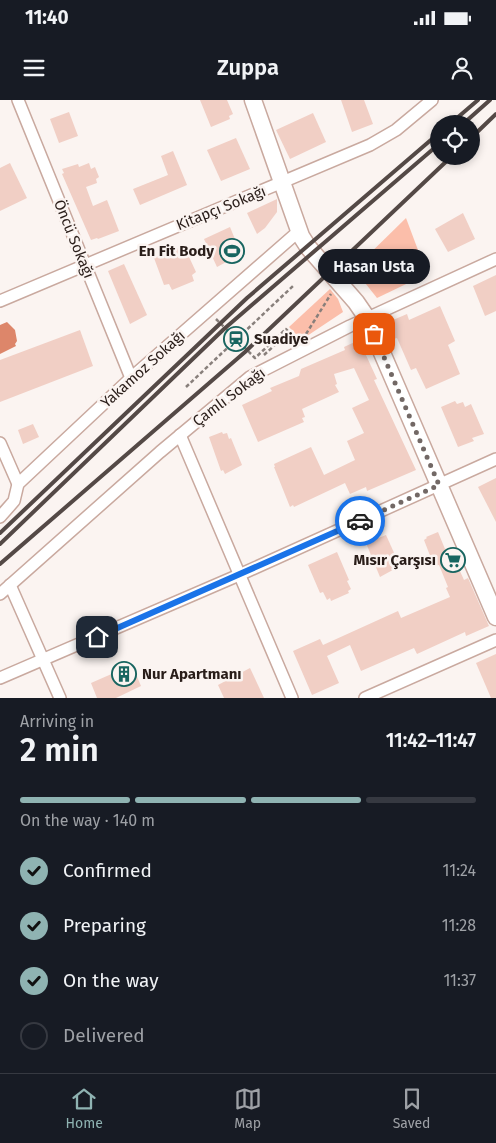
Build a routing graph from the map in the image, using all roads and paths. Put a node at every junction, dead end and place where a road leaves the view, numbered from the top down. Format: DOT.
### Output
graph roads {
  1 [pos="18,100"];
  2 [pos="253,100"];
  3 [pos="432,100"];
  4 [pos="281,184"];
  5 [pos="299,231"];
  6 [pos="496,259"];
  7 [pos="84,264"];
  8 [pos="338,282"];
  9 [pos="293,286"];
  10 [pos="0,301"];
  11 [pos="208,310"];
  12 [pos="367,318"];
  13 [pos="289,332"];
  14 [pos="304,336"];
  15 [pos="236,339"];
  16 [pos="300,344"];
  17 [pos="261,370"];
  18 [pos="131,378"];
  19 [pos="186,387"];
  20 [pos="180,435"];
  21 [pos="0,443"];
  22 [pos="496,459"];
  23 [pos="18,484"];
  24 [pos="439,485"];
  25 [pos="0,517"];
  26 [pos="239,575"];
  27 [pos="10,585"];
  28 [pos="0,594"];
  29 [pos="496,616"];
  30 [pos="496,640"];
  31 [pos="44,660"];
  32 [pos="0,678"];
  33 [pos="60,698"];
  34 [pos="292,698"];
  35 [pos="364,698"];
  1 -- 7 [label="street, Öncü Sokağı"];
  2 -- 4 [label="street"];
  3 -- 4 [label="street, Kitapçı Sokağı"];
  4 -- 5 [label="street"];
  4 -- 7 [label="street, Kitapçı Sokağı"];
  5 -- 8 [label="street"];
  5 -- 11 [label="street, Yakamoz Sokağı"];
  6 -- 12 [label="street, Çamlı Sokağı"];
  7 -- 10 [label="street, Kitapçı Sokağı"];
  7 -- 18 [label="street, Öncü Sokağı"];
  8 -- 12 [label="street"];
  8 -- 14 [label="path"];
  9 -- 15 [label="path"];
  11 -- 15 [label="path"];
  11 -- 18 [label="street, Yakamoz Sokağı"];
  12 -- 17 [label="street, Çamlı Sokağı"];
  12 -- 24 [label="street"];
  13 -- 15 [label="path"];
  13 -- 16 [label="path"];
  13 -- 17 [label="path"];
  15 -- 19 [label="path"];
  17 -- 20 [label="street, Çamlı Sokağı"];
  18 -- 23 [label="street, Yakamoz Sokağı"];
  20 -- 26 [label="street"];
  20 -- 27 [label="street, Çamlı Sokağı"];
  21 -- 23 [label="street"];
  22 -- 24 [label="street"];
  23 -- 25 [label="street, Yakamoz Sokağı"];
  24 -- 26 [label="street"];
  24 -- 29 [label="street"];
  26 -- 31 [label="street"];
  26 -- 34 [label="street"];
  27 -- 28 [label="street, Çamlı Sokağı"];
  27 -- 31 [label="street"];
  30 -- 35 [label="street"];
  31 -- 32 [label="street"];
  31 -- 33 [label="street"];
}
